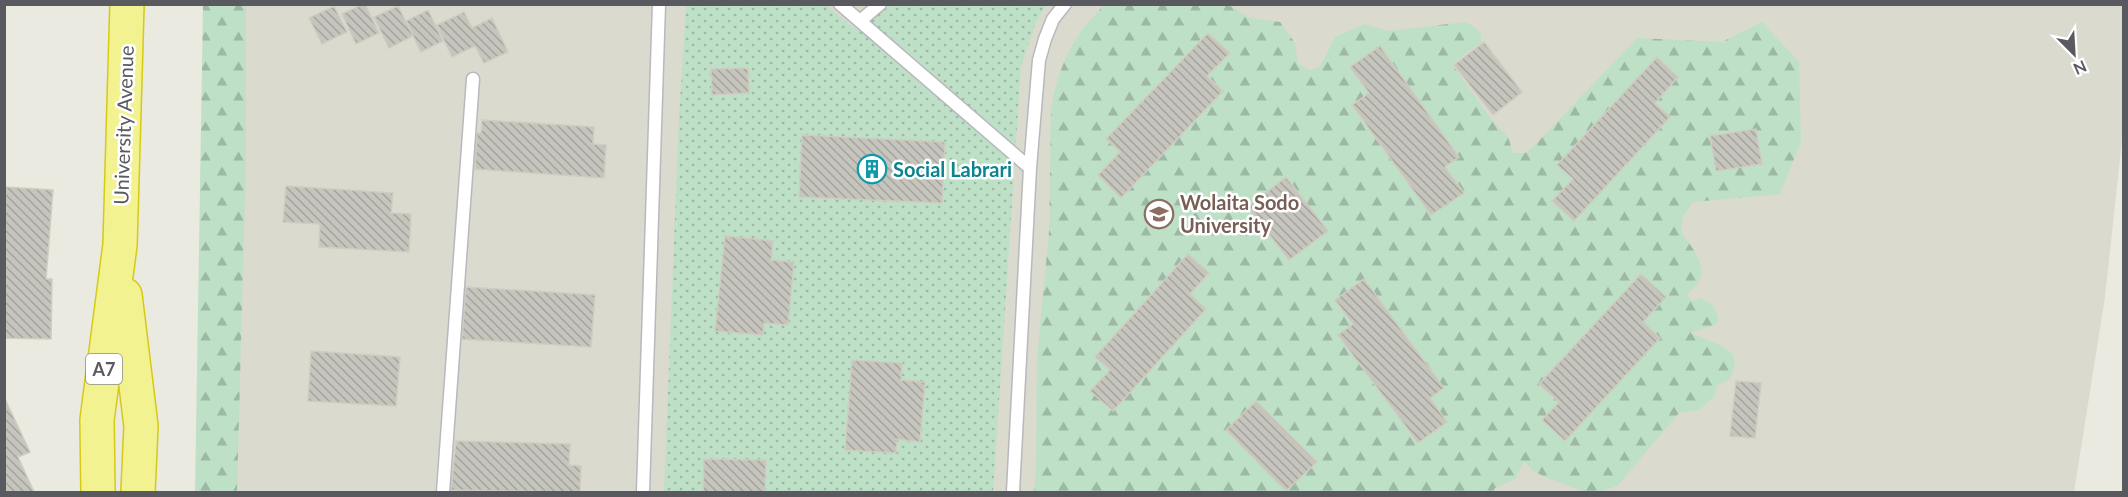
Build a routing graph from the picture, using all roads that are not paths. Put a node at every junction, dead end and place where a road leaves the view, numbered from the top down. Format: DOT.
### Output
graph roads {
  1 [pos="127,4"];
  2 [pos="659,4"];
  3 [pos="840,4"];
  4 [pos="880,4"];
  5 [pos="1065,4"];
  6 [pos="860,21"];
  7 [pos="473,79"];
  8 [pos="1030,168"];
  9 [pos="120,245"];
  10 [pos="98,492"];
  11 [pos="138,492"];
  12 [pos="443,492"];
  13 [pos="643,492"];
  14 [pos="1014,492"];
  1 -- 9 [label="highway, University Avenue / A7"];
  2 -- 13 [label="lane"];
  3 -- 6 [label="lane"];
  4 -- 6 [label="lane"];
  5 -- 8 [label="lane"];
  6 -- 8 [label="lane"];
  7 -- 12 [label="lane"];
  8 -- 14 [label="lane"];
  9 -- 10 [label="highway, University Avenue / A7"];
  9 -- 11 [label="highway, University Avenue / A7"];
}
